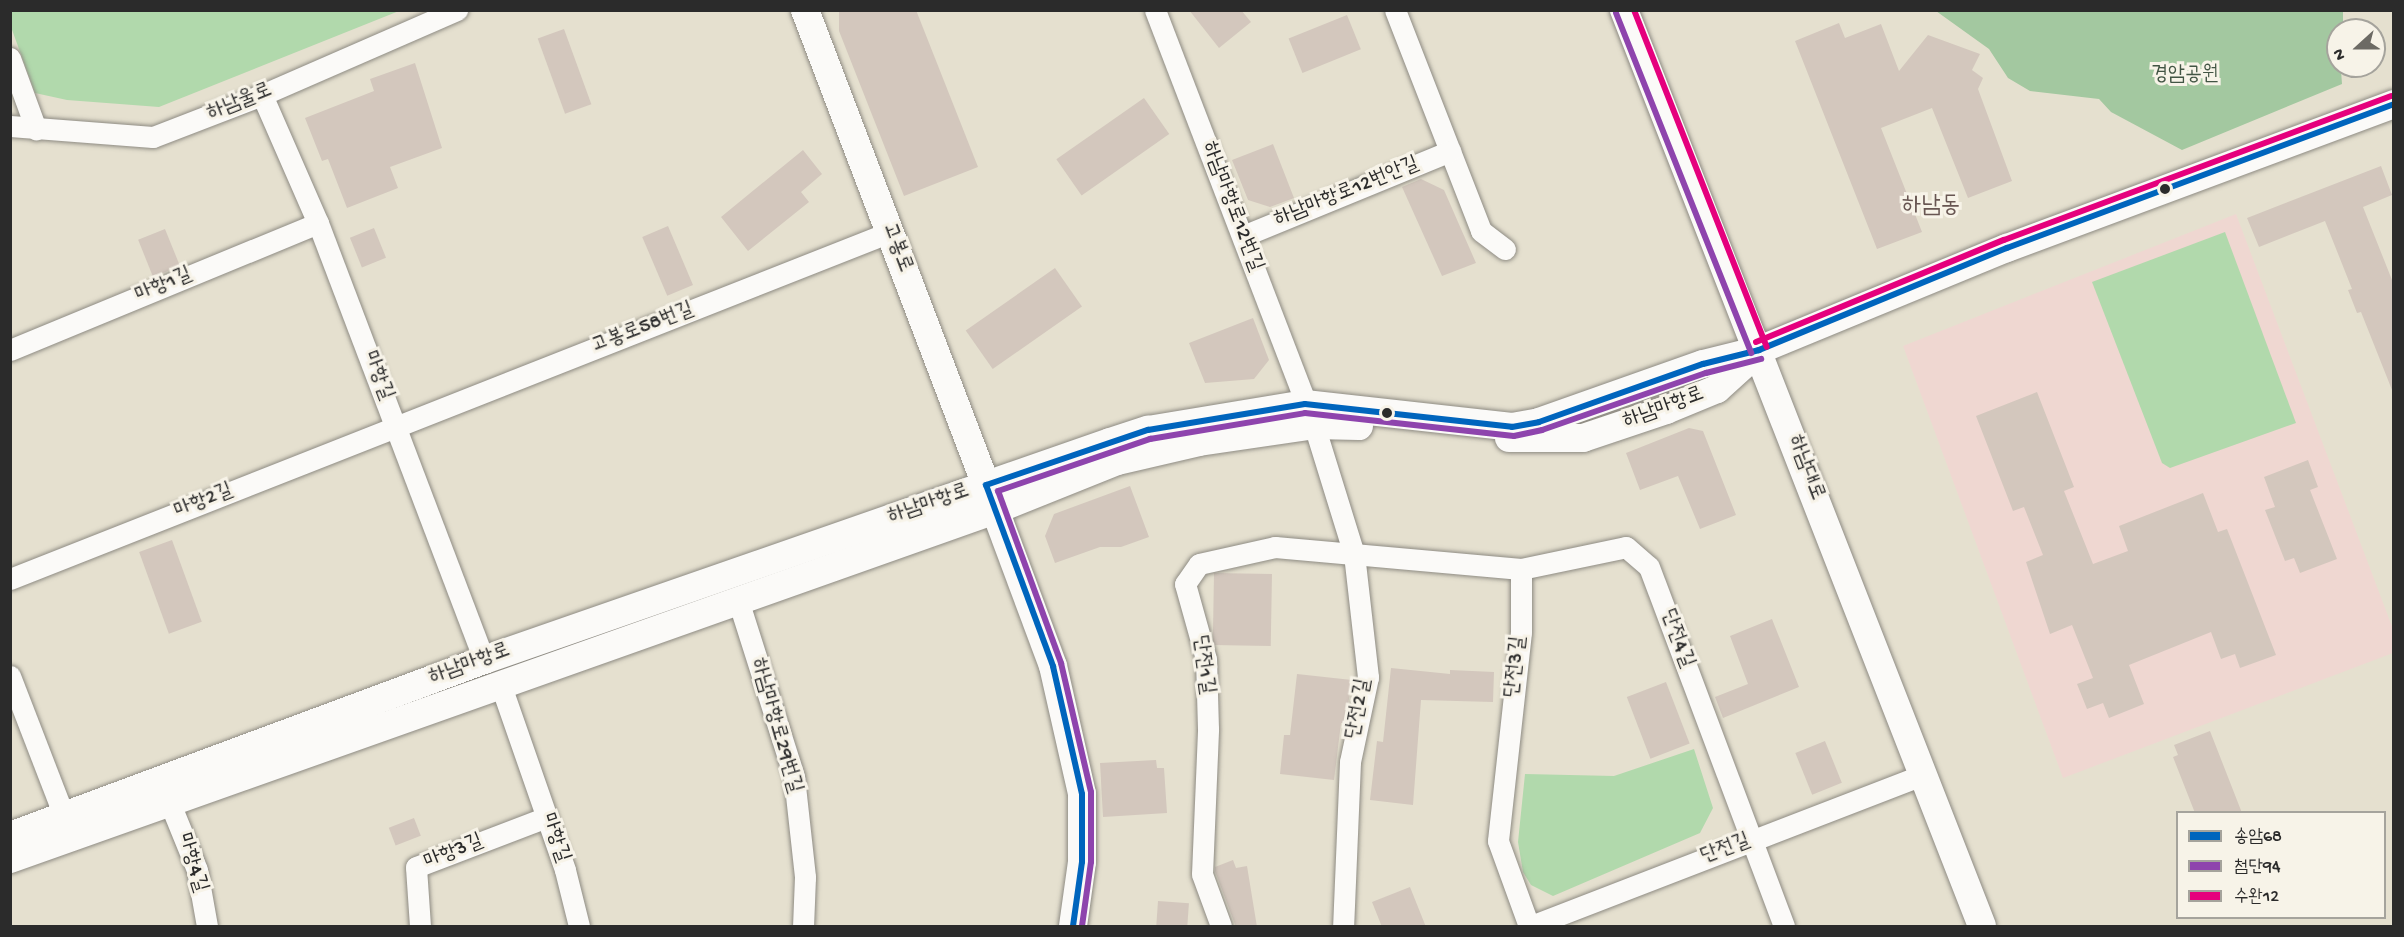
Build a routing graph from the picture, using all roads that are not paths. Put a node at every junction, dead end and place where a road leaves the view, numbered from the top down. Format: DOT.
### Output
graph roads {
  1 [pos="457,10"];
  2 [pos="805,10"];
  3 [pos="1155,10"];
  4 [pos="1395,10"];
  5 [pos="1624,10"];
  6 [pos="10,58"];
  7 [pos="262,95"];
  8 [pos="2394,104"];
  9 [pos="10,126"];
  10 [pos="36,129"];
  11 [pos="1450,151"];
  12 [pos="318,223"];
  13 [pos="890,232"];
  14 [pos="1243,236"];
  15 [pos="1505,249"];
  16 [pos="10,350"];
  17 [pos="1759,350"];
  18 [pos="1310,414"];
  19 [pos="397,425"];
  20 [pos="991,497"];
  21 [pos="1354,554"];
  22 [pos="1521,569"];
  23 [pos="10,579"];
  24 [pos="738,600"];
  25 [pos="492,671"];
  26 [pos="10,676"];
  27 [pos="1923,775"];
  28 [pos="169,801"];
  29 [pos="64,816"];
  30 [pos="547,817"];
  31 [pos="10,836"];
  32 [pos="1752,840"];
  33 [pos="10,859"];
  34 [pos="207,927"];
  35 [pos="420,927"];
  36 [pos="579,927"];
  37 [pos="802,927"];
  38 [pos="1073,927"];
  39 [pos="1221,927"];
  40 [pos="1343,927"];
  41 [pos="1530,927"];
  42 [pos="1784,927"];
  43 [pos="1982,927"];
  1 -- 7 [label="street, 하남울로"];
  2 -- 13 [label="street, 고봉로"];
  3 -- 14 [label="street, 하남마항로12번길"];
  4 -- 11 [label="street"];
  5 -- 17 [label="street, 하남대로"];
  6 -- 10 [label="street"];
  7 -- 10 [label="street, 하남울로"];
  7 -- 12 [label="street, 마항길"];
  8 -- 17 [label="street, 하남마항로"];
  9 -- 10 [label="street, 하남울로"];
  11 -- 14 [label="street, 하남마항로12번안길"];
  11 -- 15 [label="street"];
  12 -- 16 [label="street, 마항1길"];
  12 -- 19 [label="street, 마항길"];
  13 -- 19 [label="street, 고봉로58번길"];
  13 -- 20 [label="street, 고봉로"];
  14 -- 18 [label="street, 하남마항로12번길"];
  17 -- 18 [label="street, 하남마항로"];
  17 -- 27 [label="street, 하남대로"];
  18 -- 20 [label="street, 하남마항로"];
  18 -- 21 [label="street, 단전2길"];
  19 -- 23 [label="street, 마항2길"];
  19 -- 25 [label="street, 마항길"];
  20 -- 24 [label="street, 하남마항로"];
  20 -- 25 [label="street, 하남마항로"];
  20 -- 38 [label="street, 고봉로"];
  21 -- 22 [label="street"];
  21 -- 39 [label="street, 단전1길"];
  21 -- 40 [label="street, 단전2길"];
  22 -- 32 [label="street, 단전4길"];
  22 -- 41 [label="street, 단전3길"];
  24 -- 25 [label="street, 하남마항로"];
  24 -- 37 [label="street, 하남마항로29번길"];
  25 -- 28 [label="street, 하남마항로"];
  25 -- 29 [label="street, 하남마항로"];
  25 -- 30 [label="street, 마항길"];
  26 -- 29 [label="street"];
  27 -- 32 [label="street, 단전길"];
  27 -- 43 [label="street, 하남대로"];
  28 -- 33 [label="street, 하남마항로"];
  28 -- 34 [label="street, 마항4길"];
  29 -- 31 [label="street, 하남마항로"];
  30 -- 35 [label="street, 마항3길"];
  30 -- 36 [label="street, 마항길"];
  32 -- 41 [label="street, 단전길"];
  32 -- 42 [label="street"];
}
